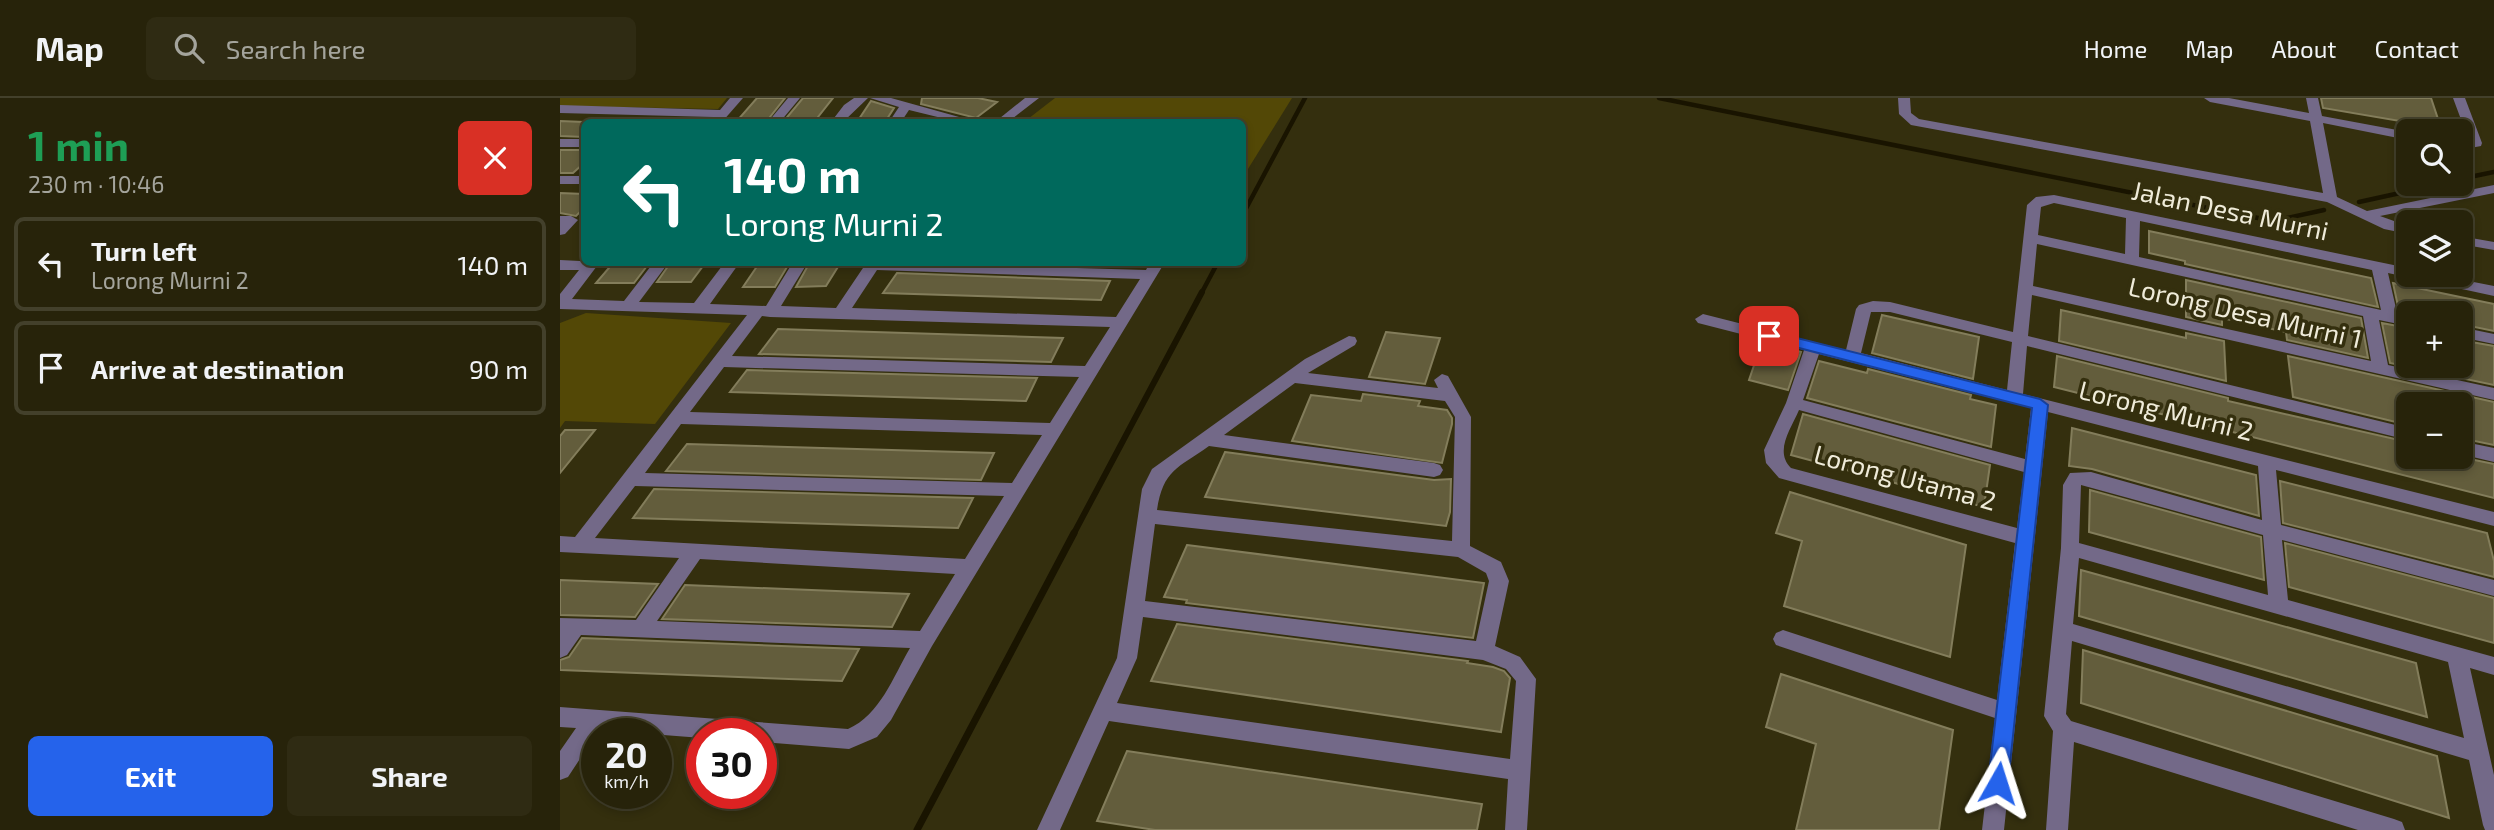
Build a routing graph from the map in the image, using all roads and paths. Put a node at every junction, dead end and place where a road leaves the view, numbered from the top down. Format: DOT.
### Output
graph roads {
  1 [pos="737,98"];
  2 [pos="794,98"];
  3 [pos="862,98"];
  4 [pos="876,98"];
  5 [pos="1032,98"];
  6 [pos="2210,98"];
  7 [pos="2312,98"];
  8 [pos="2459,98"];
  9 [pos="1900,99"];
  10 [pos="906,106"];
  11 [pos="560,109"];
  12 [pos="648,112"];
  13 [pos="719,118"];
  14 [pos="640,119"];
  15 [pos="776,119"];
  16 [pos="839,119"];
  17 [pos="897,119"];
  18 [pos="959,119"];
  19 [pos="1005,119"];
  20 [pos="2316,119"];
  21 [pos="2467,119"];
  22 [pos="2396,134"];
  23 [pos="560,143"];
  24 [pos="581,143"];
  25 [pos="581,178"];
  26 [pos="560,180"];
  27 [pos="2494,189"];
  28 [pos="2331,199"];
  29 [pos="2365,215"];
  30 [pos="2133,216"];
  31 [pos="560,220"];
  32 [pos="2396,227"];
  33 [pos="560,231"];
  34 [pos="2031,238"];
  35 [pos="2473,242"];
  36 [pos="2494,246"];
  37 [pos="2132,260"];
  38 [pos="581,264"];
  39 [pos="560,265"];
  40 [pos="590,266"];
  41 [pos="659,266"];
  42 [pos="730,266"];
  43 [pos="798,266"];
  44 [pos="873,266"];
  45 [pos="986,266"];
  46 [pos="2379,267"];
  47 [pos="1154,269"];
  48 [pos="2396,271"];
  49 [pos="2473,287"];
  50 [pos="2025,289"];
  51 [pos="2494,291"];
  52 [pos="560,304"];
  53 [pos="628,306"];
  54 [pos="698,309"];
  55 [pos="764,312"];
  56 [pos="2370,312"];
  57 [pos="840,314"];
  58 [pos="2389,316"];
  59 [pos="2396,317"];
  60 [pos="1703,319"];
  61 [pos="1120,322"];
  62 [pos="2473,335"];
  63 [pos="2494,339"];
  64 [pos="2020,340"];
  65 [pos="1349,341"];
  66 [pos="1813,347"];
  67 [pos="1852,357"];
  68 [pos="721,361"];
  69 [pos="2381,369"];
  70 [pos="1089,372"];
  71 [pos="1293,377"];
  72 [pos="2494,394"];
  73 [pos="2014,398"];
  74 [pos="1794,403"];
  75 [pos="2040,405"];
  76 [pos="678,418"];
  77 [pos="1055,429"];
  78 [pos="2396,431"];
  79 [pos="1206,439"];
  80 [pos="2473,450"];
  81 [pos="2494,455"];
  82 [pos="2266,461"];
  83 [pos="2033,468"];
  84 [pos="1434,470"];
  85 [pos="631,479"];
  86 [pos="1018,490"];
  87 [pos="1147,516"];
  88 [pos="2494,519"];
  89 [pos="2273,530"];
  90 [pos="2025,538"];
  91 [pos="560,544"];
  92 [pos="580,545"];
  93 [pos="2070,548"];
  94 [pos="1461,550"];
  95 [pos="695,551"];
  96 [pos="971,566"];
  97 [pos="2494,588"];
  98 [pos="2279,606"];
  99 [pos="1134,608"];
  100 [pos="568,626"];
  101 [pos="641,629"];
  102 [pos="2063,630"];
  103 [pos="1783,639"];
  104 [pos="925,640"];
  105 [pos="560,649"];
  106 [pos="1484,651"];
  107 [pos="2457,656"];
  108 [pos="2494,666"];
  109 [pos="1104,711"];
  110 [pos="2006,712"];
  111 [pos="560,717"];
  112 [pos="595,718"];
  113 [pos="672,724"];
  114 [pos="2064,729"];
  115 [pos="581,739"];
  116 [pos="2477,752"];
  117 [pos="560,770"];
  118 [pos="1522,771"];
  119 [pos="2494,825"];
  120 [pos="1048,830"];
  121 [pos="1516,830"];
  122 [pos="1993,830"];
  123 [pos="2057,830"];
  124 [pos="2394,830"];
  1 -- 13 [label="street"];
  2 -- 15 [label="street"];
  3 -- 16 [label="street"];
  4 -- 10 [label="street"];
  5 -- 19 [label="street"];
  6 -- 20 [label="street"];
  7 -- 20 [label="street"];
  8 -- 21 [label="street"];
  9 -- 28 [label="street"];
  10 -- 17 [label="street"];
  10 -- 18 [label="street"];
  11 -- 12 [label="street"];
  12 -- 13 [label="street"];
  12 -- 14 [label="street"];
  20 -- 22 [label="street"];
  20 -- 28 [label="street"];
  23 -- 24 [label="street"];
  25 -- 26 [label="street"];
  27 -- 29 [label="street"];
  28 -- 29 [label="street"];
  29 -- 32 [label="street"];
  30 -- 34 [label="street, Jalan Desa Murni"];
  30 -- 37 [label="street"];
  30 -- 46 [label="street, Jalan Desa Murni"];
  31 -- 33 [label="street"];
  34 -- 37 [label="street"];
  34 -- 50 [label="street"];
  35 -- 36 [label="street"];
  37 -- 56 [label="street"];
  38 -- 39 [label="street"];
  40 -- 52 [label="street"];
  41 -- 53 [label="street"];
  42 -- 54 [label="street"];
  43 -- 55 [label="street"];
  44 -- 57 [label="street"];
  45 -- 47 [label="street"];
  46 -- 48 [label="street, Jalan Desa Murni"];
  46 -- 58 [label="street"];
  47 -- 61 [label="street"];
  49 -- 51 [label="street"];
  50 -- 64 [label="street"];
  50 -- 69 [label="street, Lorong Desa Murni 1"];
  52 -- 53 [label="street"];
  53 -- 54 [label="street"];
  54 -- 55 [label="street"];
  55 -- 57 [label="street"];
  55 -- 68 [label="street"];
  56 -- 58 [label="street"];
  56 -- 69 [label="street"];
  57 -- 61 [label="street"];
  58 -- 59 [label="street"];
  60 -- 66 [label="street, Lorong Murni 2"];
  61 -- 70 [label="street"];
  62 -- 63 [label="street"];
  64 -- 67 [label="street"];
  64 -- 73 [label="street"];
  64 -- 78 [label="street"];
  65 -- 71 [label="street"];
  66 -- 67 [label="street, Lorong Murni 2"];
  66 -- 74 [label="street"];
  67 -- 73 [label="street, Lorong Murni 2"];
  68 -- 70 [label="street"];
  68 -- 76 [label="street"];
  69 -- 72 [label="street, Lorong Desa Murni 1"];
  70 -- 77 [label="street"];
  71 -- 79 [label="street"];
  71 -- 94 [label="street"];
  73 -- 75 [label="street, Lorong Murni 2"];
  74 -- 83 [label="street"];
  74 -- 90 [label="street, Lorong Utama 2"];
  75 -- 82 [label="street, Lorong Murni 2"];
  75 -- 83 [label="street"];
  76 -- 77 [label="street"];
  76 -- 85 [label="street"];
  77 -- 86 [label="street"];
  79 -- 84 [label="street"];
  79 -- 87 [label="street"];
  80 -- 81 [label="street"];
  82 -- 88 [label="street, Lorong Murni 2"];
  82 -- 89 [label="street"];
  83 -- 90 [label="street"];
  85 -- 86 [label="street"];
  85 -- 92 [label="street"];
  86 -- 96 [label="street"];
  87 -- 94 [label="street"];
  87 -- 99 [label="street"];
  89 -- 93 [label="street"];
  89 -- 97 [label="street"];
  89 -- 98 [label="street"];
  90 -- 110 [label="street"];
  91 -- 92 [label="street"];
  92 -- 95 [label="street"];
  93 -- 98 [label="street"];
  93 -- 102 [label="street"];
  94 -- 106 [label="street"];
  95 -- 96 [label="street"];
  95 -- 101 [label="street"];
  96 -- 104 [label="street"];
  98 -- 107 [label="street"];
  99 -- 106 [label="street"];
  99 -- 109 [label="street"];
  100 -- 101 [label="street"];
  100 -- 105 [label="street"];
  101 -- 104 [label="street"];
  102 -- 114 [label="street"];
  102 -- 116 [label="street"];
  103 -- 110 [label="street"];
  104 -- 113 [label="street"];
  106 -- 118 [label="street"];
  107 -- 108 [label="street"];
  107 -- 116 [label="street"];
  109 -- 118 [label="street"];
  109 -- 120 [label="street"];
  110 -- 122 [label="street"];
  111 -- 112 [label="street"];
  114 -- 123 [label="street"];
  114 -- 124 [label="street"];
  115 -- 117 [label="street"];
  116 -- 119 [label="street"];
  118 -- 121 [label="street"];
}
